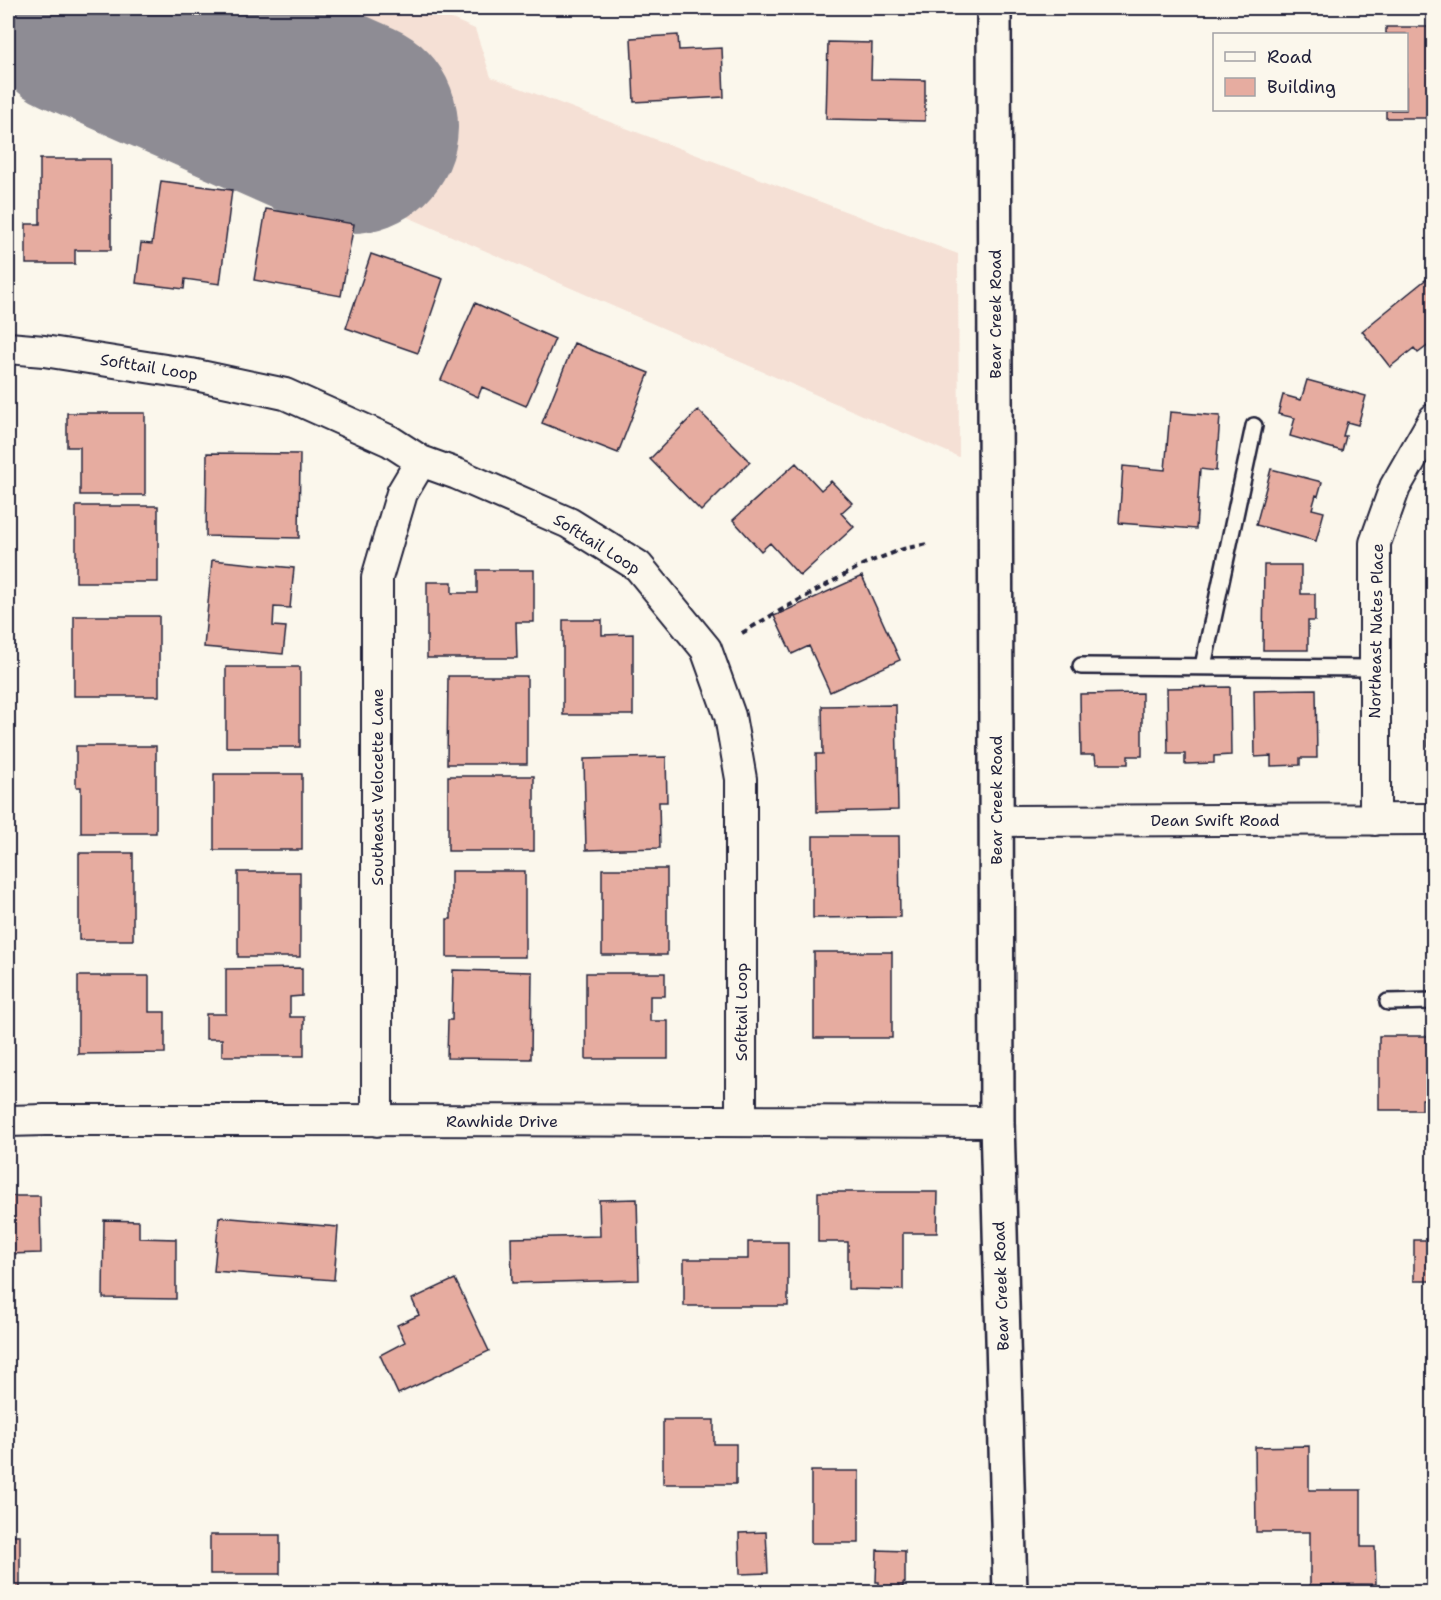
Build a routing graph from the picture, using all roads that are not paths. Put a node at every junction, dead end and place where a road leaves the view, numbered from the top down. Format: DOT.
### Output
graph roads {
  1 [pos="994,8"];
  2 [pos="8,348"];
  3 [pos="1434,418"];
  4 [pos="1254,426"];
  5 [pos="421,461"];
  6 [pos="1082,666"];
  7 [pos="1203,666"];
  8 [pos="1375,668"];
  9 [pos="1434,819"];
  10 [pos="1375,820"];
  11 [pos="996,821"];
  12 [pos="1434,1001"];
  13 [pos="1388,1002"];
  14 [pos="8,1115"];
  15 [pos="741,1119"];
  16 [pos="378,1121"];
  17 [pos="997,1122"];
  18 [pos="1010,1593"];
  1 -- 11 [label="street, Bear Creek Road"];
  2 -- 5 [label="street, Softtail Loop"];
  3 -- 8 [label="street, Northeast Nates Place"];
  4 -- 7 [label="lane"];
  5 -- 15 [label="street, Softtail Loop"];
  5 -- 16 [label="street, Southeast Velocette Lane"];
  6 -- 7 [label="lane"];
  7 -- 8 [label="lane"];
  8 -- 10 [label="street, Northeast Nates Place"];
  9 -- 10 [label="street, Dean Swift Road"];
  10 -- 11 [label="street, Dean Swift Road"];
  11 -- 17 [label="street, Bear Creek Road"];
  12 -- 13 [label="lane"];
  14 -- 16 [label="street, Rawhide Drive"];
  15 -- 16 [label="street, Rawhide Drive"];
  15 -- 17 [label="street, Rawhide Drive"];
  17 -- 18 [label="street, Bear Creek Road"];
}
